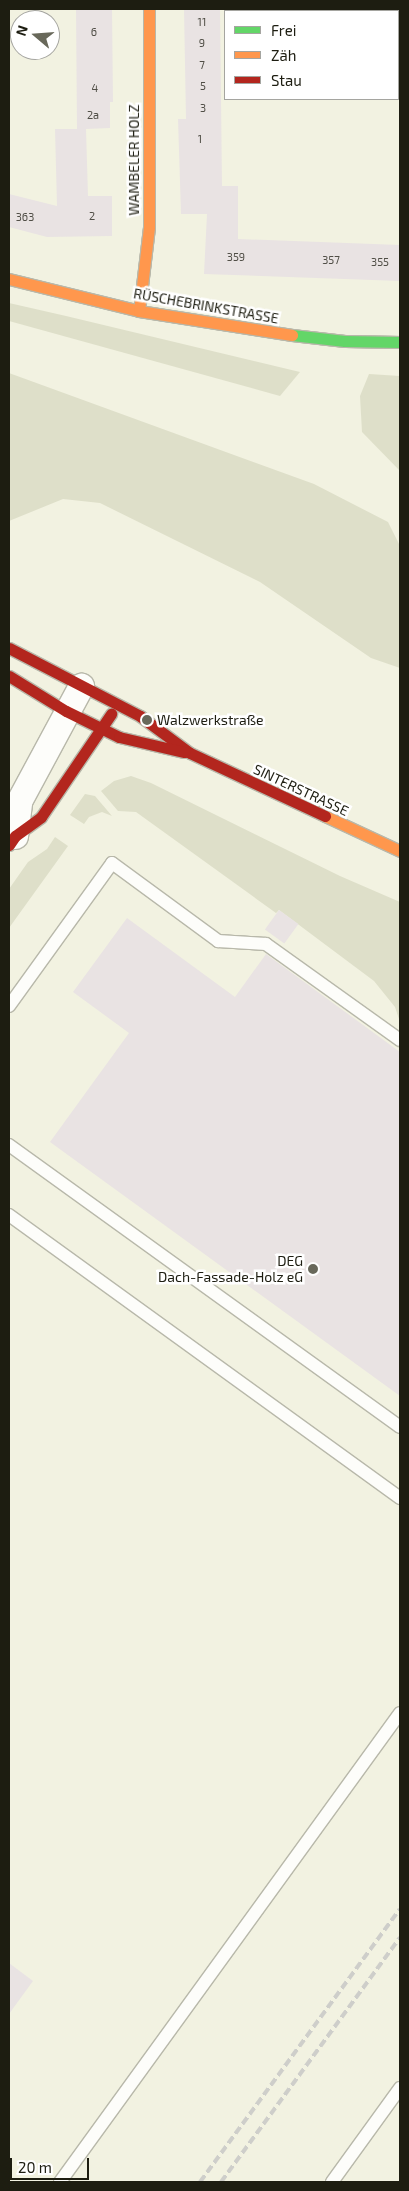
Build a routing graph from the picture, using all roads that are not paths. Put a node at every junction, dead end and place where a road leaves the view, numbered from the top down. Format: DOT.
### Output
graph roads {
  1 [pos="149,9"];
  2 [pos="9,279"];
  3 [pos="139,310"];
  4 [pos="400,342"];
  5 [pos="9,648"];
  6 [pos="9,676"];
  7 [pos="81,686"];
  8 [pos="117,704"];
  9 [pos="66,711"];
  10 [pos="103,728"];
  11 [pos="190,753"];
  12 [pos="12,841"];
  13 [pos="400,851"];
  14 [pos="9,1006"];
  15 [pos="400,1040"];
  16 [pos="9,1145"];
  17 [pos="9,1215"];
  18 [pos="400,1427"];
  19 [pos="400,1498"];
  20 [pos="400,1713"];
  21 [pos="400,2088"];
  22 [pos="60,2182"];
  23 [pos="332,2182"];
  1 -- 3 [label="street, WAMBELER HOLZ"];
  2 -- 3 [label="street, RÜSCHEBRINKSTRASSE"];
  3 -- 4 [label="street, RÜSCHEBRINKSTRASSE"];
  5 -- 7 [label="street, SINTERSTRASSE"];
  6 -- 9 [label="street, SINTERSTRASSE"];
  7 -- 8 [label="street, SINTERSTRASSE"];
  7 -- 9 [label="street"];
  8 -- 10 [label="street"];
  8 -- 11 [label="street, SINTERSTRASSE"];
  9 -- 10 [label="street, SINTERSTRASSE"];
  9 -- 12 [label="street"];
  10 -- 11 [label="street, SINTERSTRASSE"];
  10 -- 12 [label="street"];
  11 -- 13 [label="street, SINTERSTRASSE"];
  14 -- 15 [label="lane"];
  16 -- 18 [label="lane"];
  17 -- 19 [label="lane"];
  20 -- 22 [label="lane"];
  21 -- 23 [label="lane"];
}
